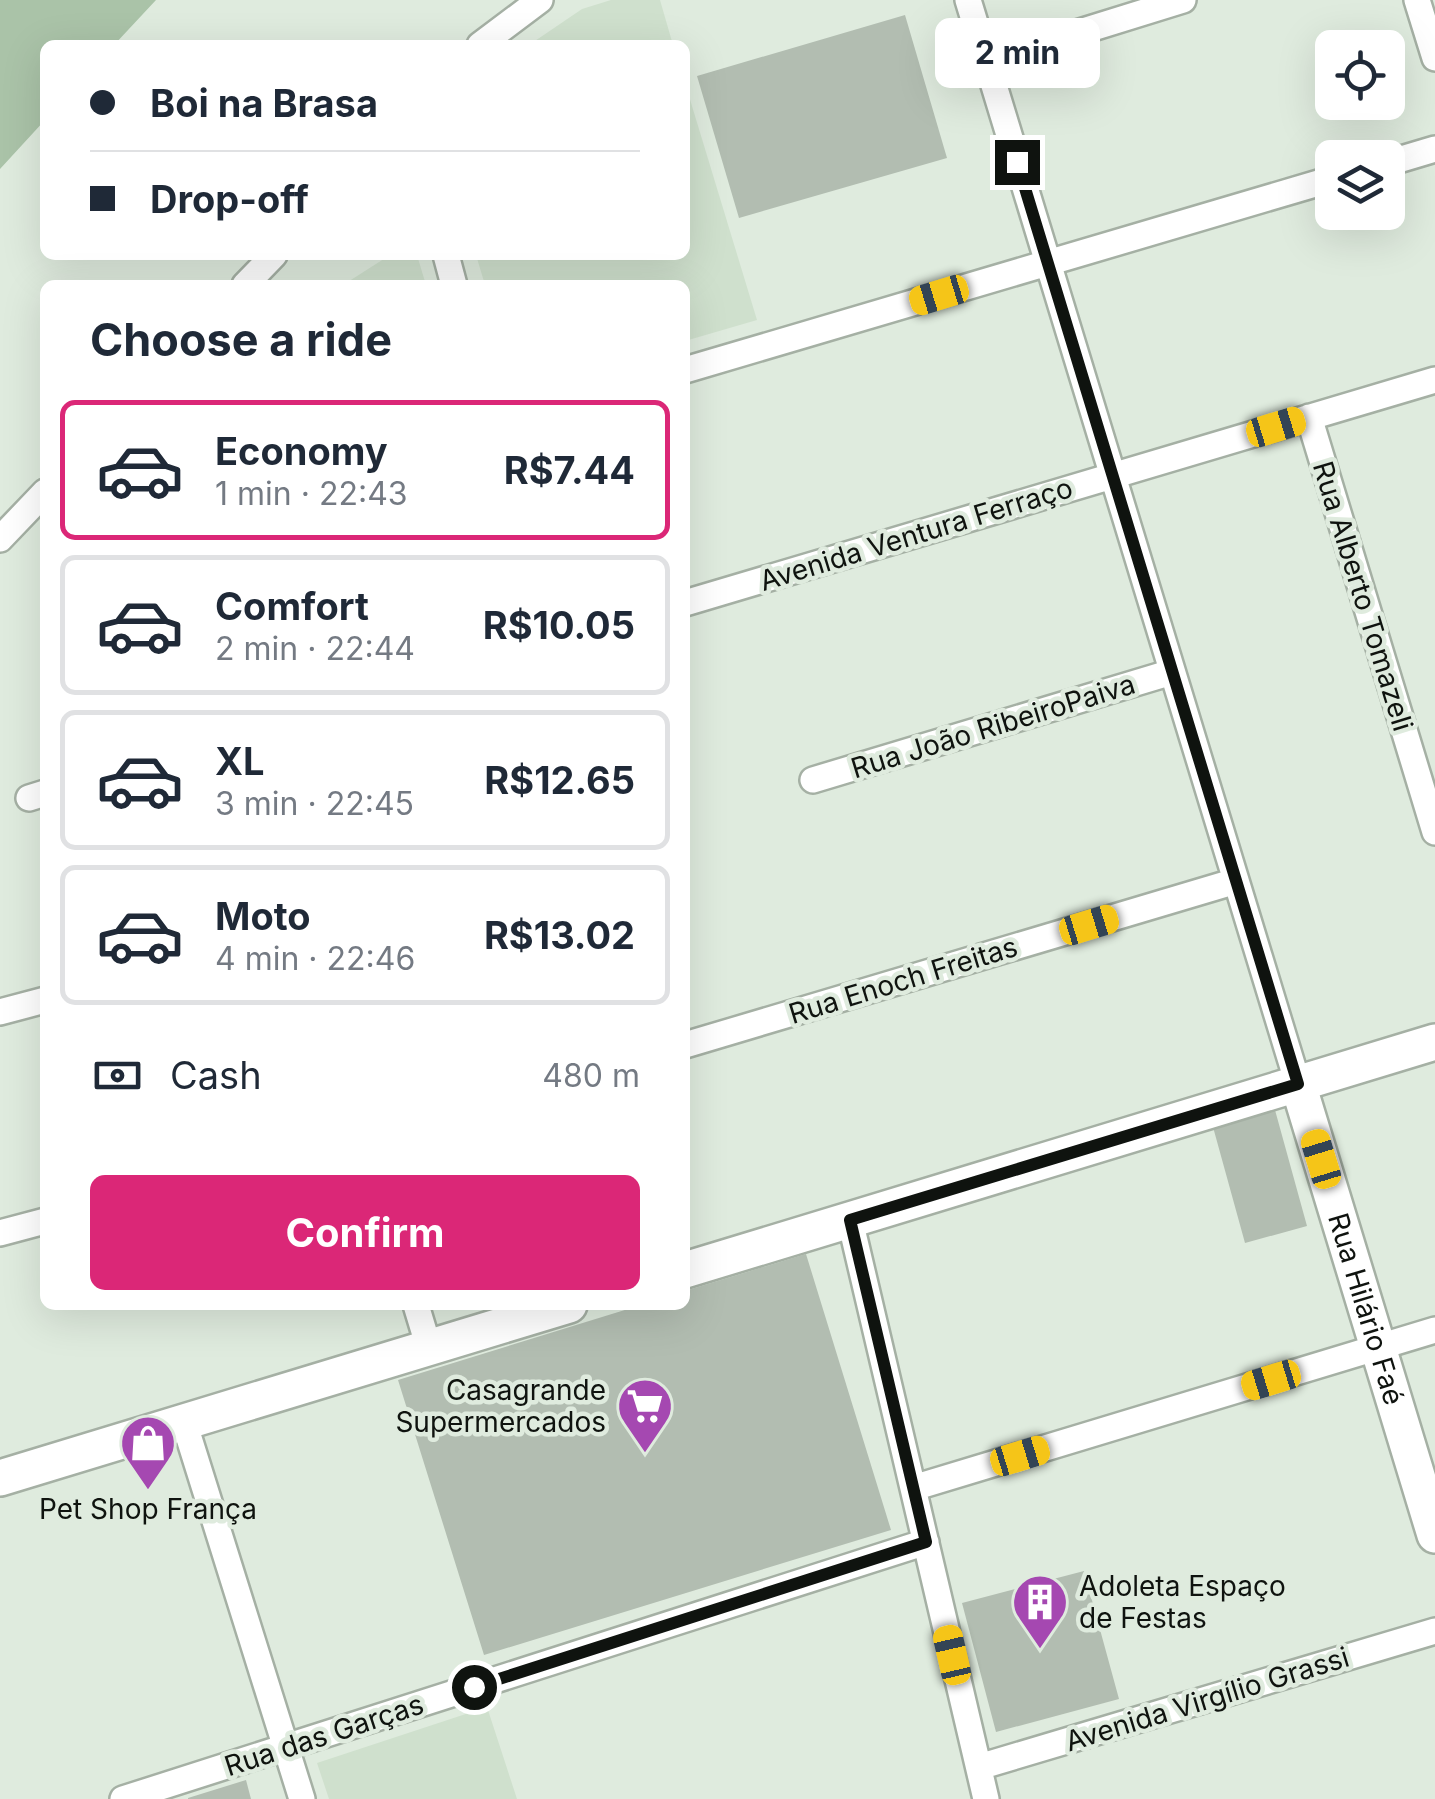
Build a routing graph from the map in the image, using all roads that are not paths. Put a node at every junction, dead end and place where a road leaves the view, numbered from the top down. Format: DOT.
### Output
graph roads {
  1 [pos="540,0"];
  2 [pos="968,0"];
  3 [pos="1182,0"];
  4 [pos="1417,0"];
  5 [pos="487,40"];
  6 [pos="1435,58"];
  7 [pos="986,61"];
  8 [pos="1435,149"];
  9 [pos="1405,158"];
  10 [pos="1315,185"];
  11 [pos="269,260"];
  12 [pos="1048,263"];
  13 [pos="250,280"];
  14 [pos="690,369"];
  15 [pos="1435,380"];
  16 [pos="1309,417"];
  17 [pos="1113,476"];
  18 [pos="40,497"];
  19 [pos="0,539"];
  20 [pos="690,602"];
  21 [pos="1172,672"];
  22 [pos="813,780"];
  23 [pos="1435,832"];
  24 [pos="1236,881"];
  25 [pos="40,1001"];
  26 [pos="0,1012"];
  27 [pos="1435,1042"];
  28 [pos="690,1044"];
  29 [pos="1298,1084"];
  30 [pos="850,1220"];
  31 [pos="40,1222"];
  32 [pos="0,1233"];
  33 [pos="690,1268"];
  34 [pos="418,1310"];
  35 [pos="553,1310"];
  36 [pos="1435,1330"];
  37 [pos="429,1348"];
  38 [pos="1378,1348"];
  39 [pos="184,1422"];
  40 [pos="0,1478"];
  41 [pos="913,1488"];
  42 [pos="1435,1535"];
  43 [pos="926,1542"];
  44 [pos="1435,1631"];
  45 [pos="286,1747"];
  46 [pos="978,1768"];
  47 [pos="123,1799"];
  48 [pos="302,1799"];
  49 [pos="986,1799"];
  1 -- 5 [label="street"];
  2 -- 7 [label="street"];
  3 -- 7 [label="street"];
  4 -- 6 [label="street"];
  7 -- 12 [label="street"];
  8 -- 9 [label="street"];
  10 -- 12 [label="street"];
  11 -- 13 [label="street"];
  12 -- 14 [label="street"];
  12 -- 17 [label="street"];
  15 -- 16 [label="street, Avenida Ventura Ferraço"];
  16 -- 17 [label="street, Avenida Ventura Ferraço"];
  16 -- 23 [label="street, Rua Alberto Tomazeli"];
  17 -- 20 [label="street, Avenida Ventura Ferraço"];
  17 -- 21 [label="street"];
  18 -- 19 [label="street"];
  21 -- 22 [label="street, Rua João RibeiroPaiva"];
  21 -- 24 [label="street"];
  24 -- 28 [label="street, Rua Enoch Freitas"];
  24 -- 29 [label="street"];
  25 -- 26 [label="street"];
  27 -- 29 [label="main road"];
  29 -- 30 [label="main road"];
  29 -- 38 [label="main road, Rua Hilário Faé"];
  30 -- 33 [label="main road"];
  30 -- 41 [label="street"];
  31 -- 32 [label="street"];
  34 -- 37 [label="street"];
  35 -- 37 [label="main road"];
  36 -- 38 [label="street"];
  37 -- 39 [label="main road"];
  38 -- 41 [label="street"];
  38 -- 42 [label="main road, Rua Hilário Faé"];
  39 -- 40 [label="main road"];
  39 -- 45 [label="street"];
  41 -- 43 [label="street"];
  43 -- 45 [label="street, Rua das Garças"];
  43 -- 46 [label="street"];
  44 -- 46 [label="street, Avenida Virgílio Grassi"];
  45 -- 47 [label="street, Rua das Garças"];
  45 -- 48 [label="street"];
  46 -- 49 [label="street"];
}
